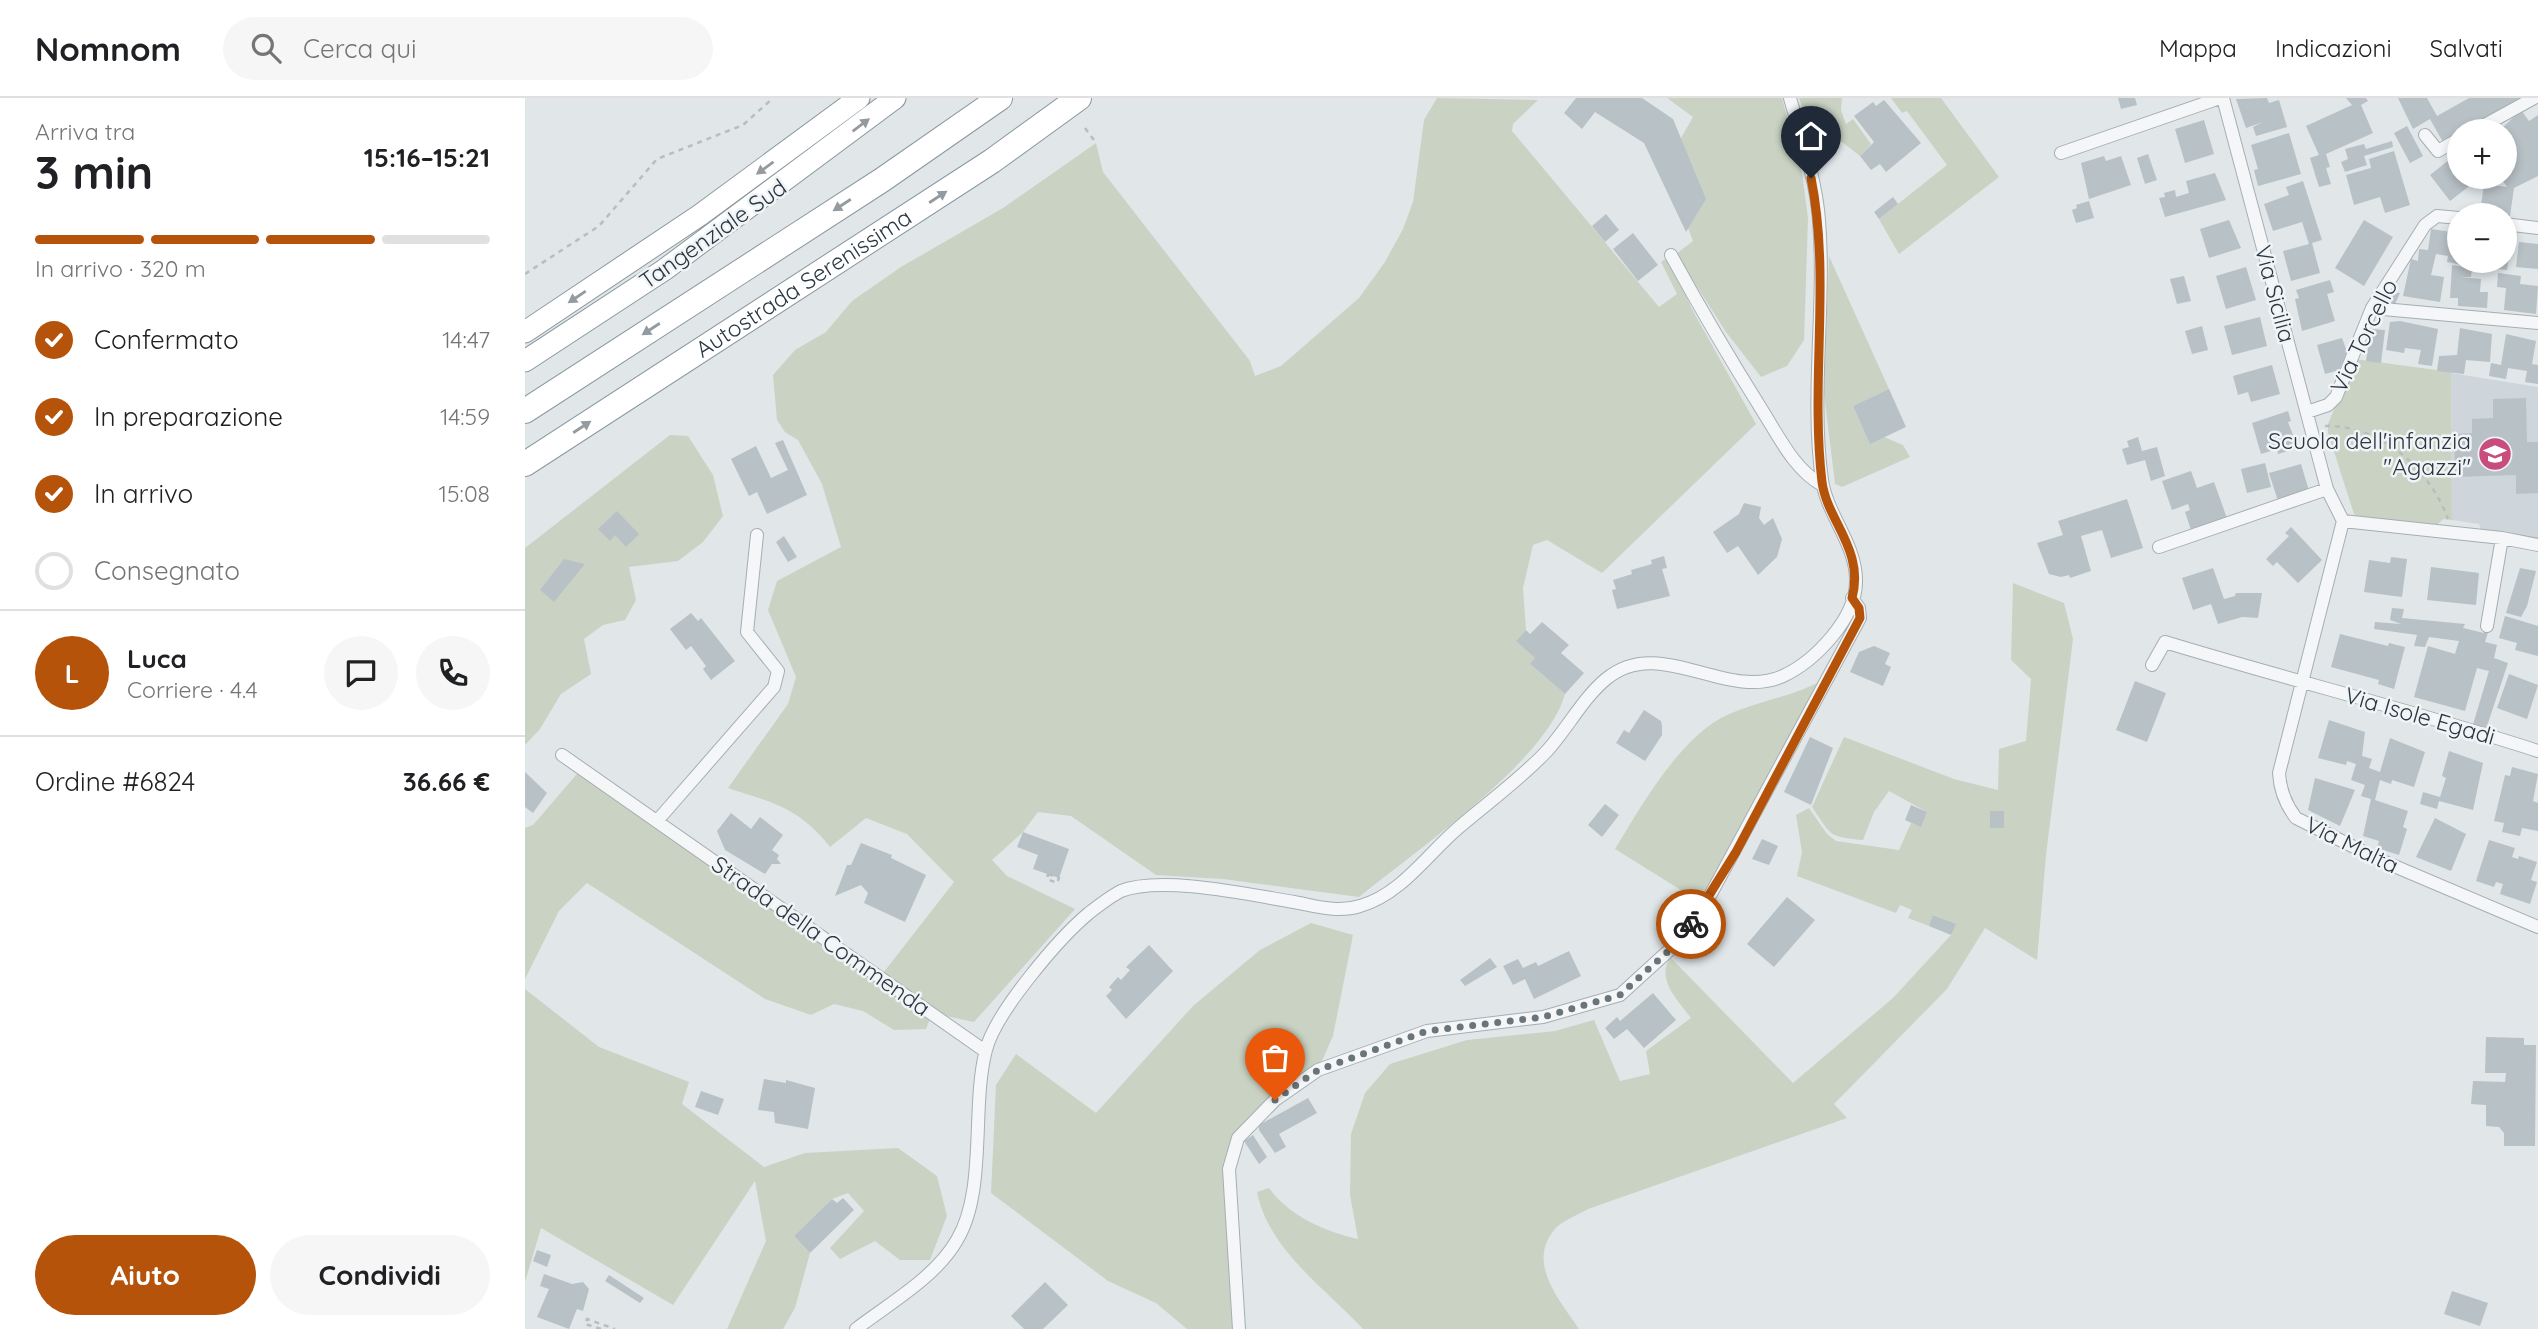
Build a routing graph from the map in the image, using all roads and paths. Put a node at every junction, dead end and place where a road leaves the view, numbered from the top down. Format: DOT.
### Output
graph roads {
  1 [pos="773,98"];
  2 [pos="859,98"];
  3 [pos="895,98"];
  4 [pos="1000,98"];
  5 [pos="1079,98"];
  6 [pos="1790,98"];
  7 [pos="2221,98"];
  8 [pos="2530,100"];
  9 [pos="2533,114"];
  10 [pos="2496,119"];
  11 [pos="1085,128"];
  12 [pos="2425,135"];
  13 [pos="1096,143"];
  14 [pos="2447,146"];
  15 [pos="2061,153"];
  16 [pos="2447,217"];
  17 [pos="2517,226"];
  18 [pos="2538,228"];
  19 [pos="1671,255"];
  20 [pos="525,274"];
  21 [pos="2372,308"];
  22 [pos="2538,323"];
  23 [pos="525,332"];
  24 [pos="525,361"];
  25 [pos="525,411"];
  26 [pos="2307,412"];
  27 [pos="2311,427"];
  28 [pos="525,464"];
  29 [pos="1822,485"];
  30 [pos="2327,489"];
  31 [pos="2343,521"];
  32 [pos="2453,533"];
  33 [pos="757,536"];
  34 [pos="2503,538"];
  35 [pos="2538,545"];
  36 [pos="2159,547"];
  37 [pos="1852,598"];
  38 [pos="2487,626"];
  39 [pos="2152,665"];
  40 [pos="2300,683"];
  41 [pos="2538,751"];
  42 [pos="562,755"];
  43 [pos="657,821"];
  44 [pos="2538,927"];
  45 [pos="985,1051"];
  46 [pos="600,1329"];
  47 [pos="615,1329"];
  48 [pos="856,1329"];
  49 [pos="1238,1329"];
  1 -- 20 [label="path"];
  2 -- 23 [label="highway, Tangenziale Sud, one-way"];
  24 -- 3 [label="highway, Tangenziale Sud, one-way"];
  4 -- 25 [label="highway, Autostrada Serenissima, one-way"];
  28 -- 5 [label="highway, Autostrada Serenissima, one-way"];
  6 -- 29 [label="street"];
  7 -- 15 [label="street"];
  7 -- 26 [label="street, Via Sicilia"];
  8 -- 9 [label="street"];
  8 -- 10 [label="street"];
  11 -- 13 [label="path"];
  12 -- 14 [label="street"];
  16 -- 21 [label="street, Via Torcello"];
  17 -- 18 [label="street"];
  19 -- 29 [label="street"];
  21 -- 22 [label="street"];
  21 -- 26 [label="street, Via Torcello"];
  26 -- 27 [label="street, Via Sicilia"];
  27 -- 30 [label="street, Via Sicilia"];
  27 -- 32 [label="path"];
  29 -- 37 [label="street"];
  30 -- 31 [label="street, Via Sicilia"];
  30 -- 36 [label="street"];
  31 -- 32 [label="street"];
  31 -- 40 [label="street, Via Malta"];
  32 -- 34 [label="street"];
  33 -- 43 [label="street"];
  34 -- 35 [label="street"];
  34 -- 38 [label="street"];
  37 -- 45 [label="street"];
  37 -- 49 [label="street"];
  39 -- 40 [label="street"];
  40 -- 41 [label="street, Via Isole Egadi"];
  40 -- 44 [label="street, Via Malta"];
  42 -- 43 [label="street, Strada della Commenda"];
  43 -- 45 [label="street, Strada della Commenda"];
  45 -- 48 [label="street"];
  46 -- 47 [label="path"];
}
